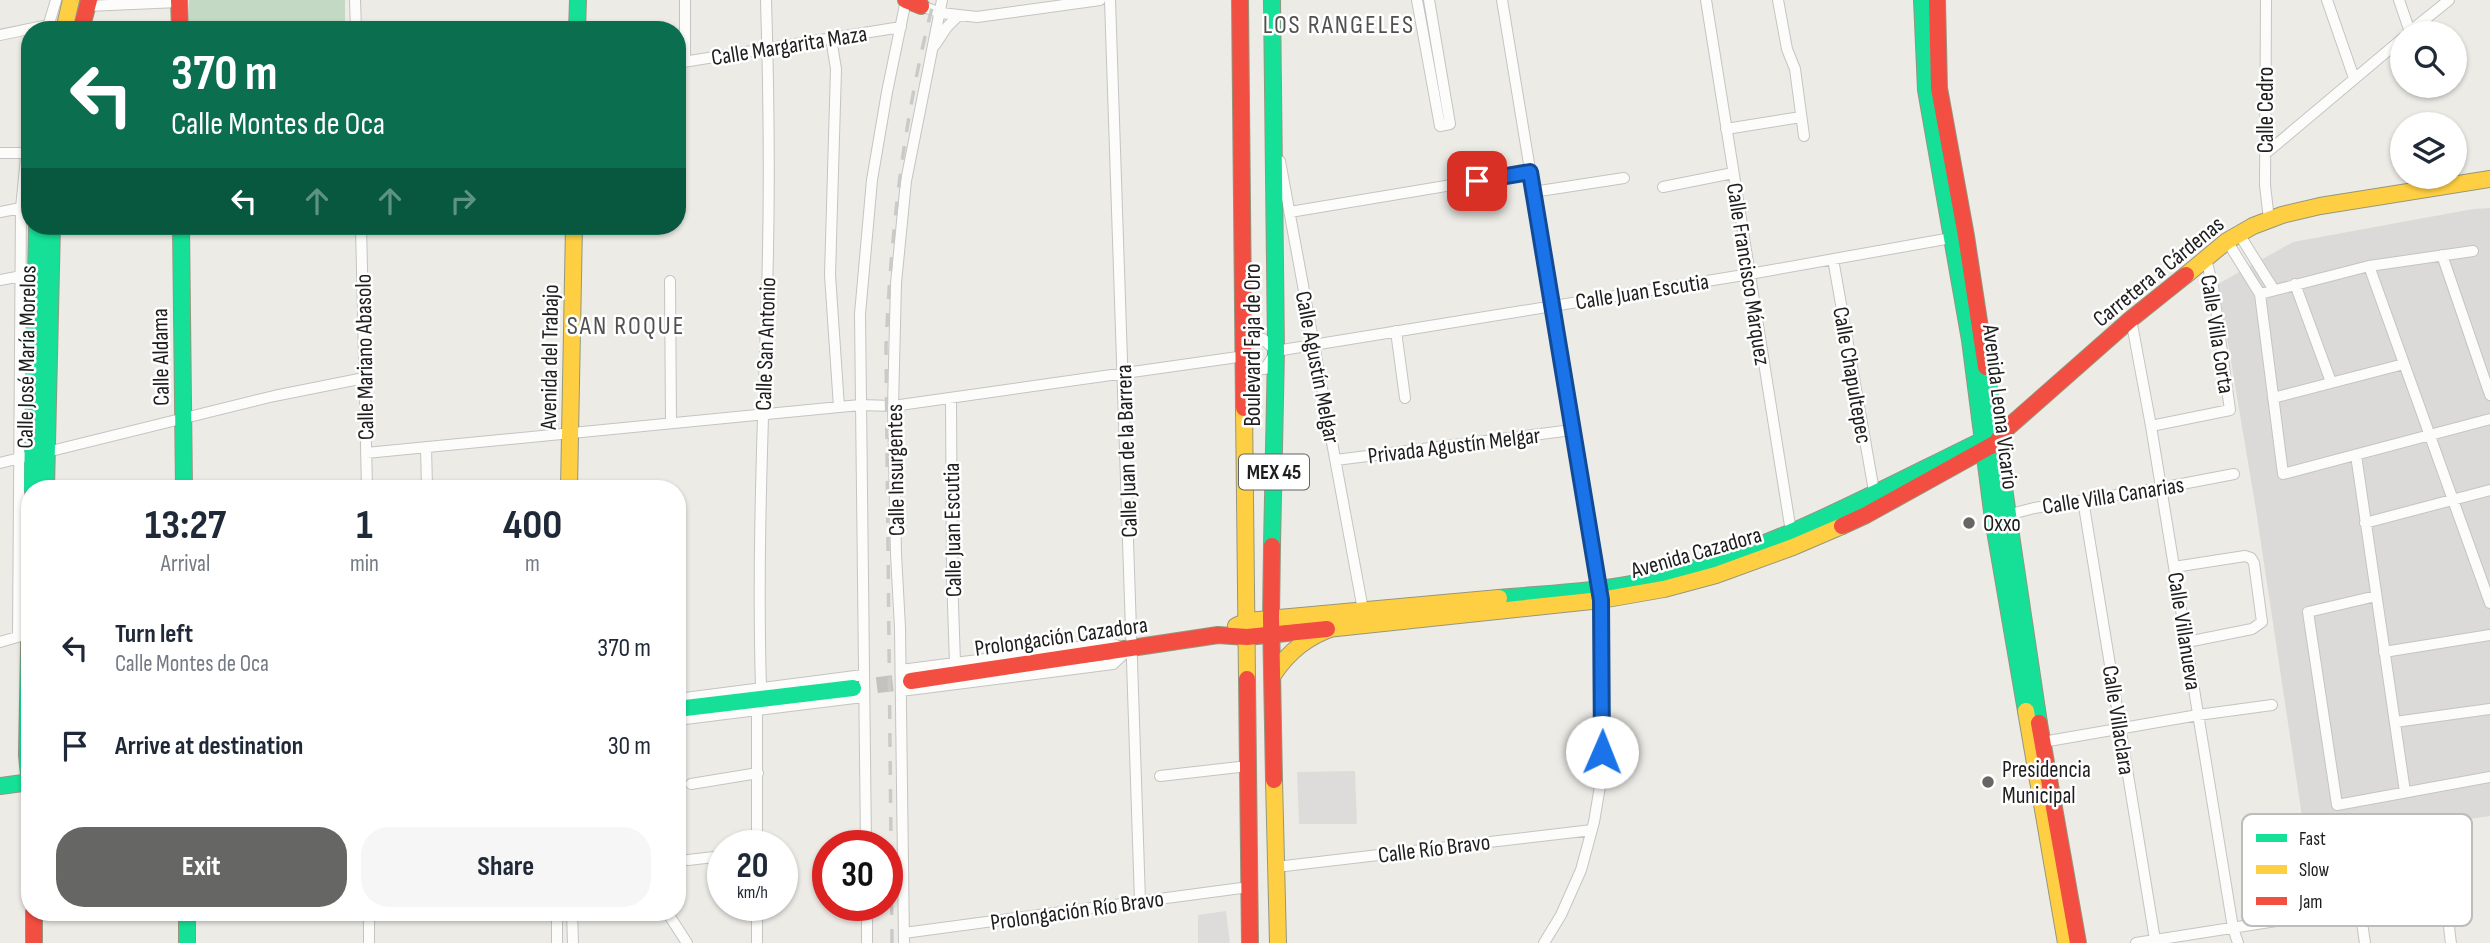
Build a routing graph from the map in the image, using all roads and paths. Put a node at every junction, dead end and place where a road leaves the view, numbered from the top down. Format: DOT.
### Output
graph roads {
  1 [pos="56,0"];
  2 [pos="71,0"];
  3 [pos="355,0"];
  4 [pos="578,0"];
  5 [pos="685,0"];
  6 [pos="766,0"];
  7 [pos="942,0"];
  8 [pos="1100,0"];
  9 [pos="1110,0"];
  10 [pos="1240,0"];
  11 [pos="1272,0"];
  12 [pos="1417,0"];
  13 [pos="1429,0"];
  14 [pos="1502,0"];
  15 [pos="1706,0"];
  16 [pos="1778,0"];
  17 [pos="1922,0"];
  18 [pos="1937,0"];
  19 [pos="2266,0"];
  20 [pos="2327,0"];
  21 [pos="2399,0"];
  22 [pos="2449,0"];
  23 [pos="179,1"];
  24 [pos="913,2"];
  25 [pos="88,3"];
  26 [pos="939,12"];
  27 [pos="958,16"];
  28 [pos="54,21"];
  29 [pos="58,21"];
  30 [pos="83,21"];
  31 [pos="180,21"];
  32 [pos="356,21"];
  33 [pos="577,21"];
  34 [pos="684,21"];
  35 [pos="2404,21"];
  36 [pos="2423,21"];
  37 [pos="901,27"];
  38 [pos="21,32"];
  39 [pos="0,35"];
  40 [pos="831,38"];
  41 [pos="2390,48"];
  42 [pos="768,49"];
  43 [pos="1433,53"];
  44 [pos="930,57"];
  45 [pos="686,61"];
  46 [pos="2354,78"];
  47 [pos="1801,117"];
  48 [pos="1273,124"];
  49 [pos="1727,129"];
  50 [pos="1804,135"];
  51 [pos="0,153"];
  52 [pos="21,153"];
  53 [pos="2265,154"];
  54 [pos="1530,172"];
  55 [pos="1733,173"];
  56 [pos="1624,178"];
  57 [pos="2490,179"];
  58 [pos="1662,187"];
  59 [pos="1533,192"];
  60 [pos="21,208"];
  61 [pos="0,212"];
  62 [pos="1290,212"];
  63 [pos="2269,220"];
  64 [pos="27,235"];
  65 [pos="37,235"];
  66 [pos="49,235"];
  67 [pos="181,235"];
  68 [pos="361,235"];
  69 [pos="574,235"];
  70 [pos="1960,237"];
  71 [pos="2233,237"];
  72 [pos="2473,251"];
  73 [pos="2442,255"];
  74 [pos="1833,259"];
  75 [pos="2206,259"];
  76 [pos="2369,266"];
  77 [pos="35,273"];
  78 [pos="1749,274"];
  79 [pos="0,280"];
  80 [pos="670,281"];
  81 [pos="2295,284"];
  82 [pos="2274,290"];
  83 [pos="2260,294"];
  84 [pos="1552,306"];
  85 [pos="2131,319"];
  86 [pos="1396,331"];
  87 [pos="1314,345"];
  88 [pos="1276,351"];
  89 [pos="1245,356"];
  90 [pos="2404,364"];
  91 [pos="1123,373"];
  92 [pos="364,378"];
  93 [pos="2331,383"];
  94 [pos="2490,395"];
  95 [pos="951,398"];
  96 [pos="1405,398"];
  97 [pos="2273,398"];
  98 [pos="860,405"];
  99 [pos="893,406"];
  100 [pos="839,407"];
  101 [pos="762,415"];
  102 [pos="183,417"];
  103 [pos="2490,419"];
  104 [pos="670,423"];
  105 [pos="2151,426"];
  106 [pos="1572,430"];
  107 [pos="570,433"];
  108 [pos="2430,435"];
  109 [pos="1993,439"];
  110 [pos="426,447"];
  111 [pos="366,453"];
  112 [pos="33,455"];
  113 [pos="1963,455"];
  114 [pos="2356,455"];
  115 [pos="1336,460"];
  116 [pos="0,463"];
  117 [pos="2234,474"];
  118 [pos="31,480"];
  119 [pos="32,480"];
  120 [pos="43,480"];
  121 [pos="184,480"];
  122 [pos="367,480"];
  123 [pos="427,480"];
  124 [pos="569,480"];
  125 [pos="2161,488"];
  126 [pos="2490,490"];
  127 [pos="1874,491"];
  128 [pos="2083,500"];
  129 [pos="2453,500"];
  130 [pos="2000,517"];
  131 [pos="2365,523"];
  132 [pos="1792,540"];
  133 [pos="2174,566"];
  134 [pos="1600,595"];
  135 [pos="2376,596"];
  136 [pos="2490,603"];
  137 [pos="1363,610"];
  138 [pos="1271,626"];
  139 [pos="1336,627"];
  140 [pos="1247,629"];
  141 [pos="2490,635"];
  142 [pos="21,636"];
  143 [pos="0,642"];
  144 [pos="2186,642"];
  145 [pos="1129,649"];
  146 [pos="2384,652"];
  147 [pos="955,663"];
  148 [pos="1273,675"];
  149 [pos="904,681"];
  150 [pos="860,687"];
  151 [pos="761,688"];
  152 [pos="686,698"];
  153 [pos="2272,705"];
  154 [pos="686,708"];
  155 [pos="2490,709"];
  156 [pos="757,710"];
  157 [pos="2198,715"];
  158 [pos="686,719"];
  159 [pos="2395,722"];
  160 [pos="2121,729"];
  161 [pos="2036,743"];
  162 [pos="1248,766"];
  163 [pos="758,773"];
  164 [pos="1160,776"];
  165 [pos="2490,777"];
  166 [pos="21,784"];
  167 [pos="691,784"];
  168 [pos="0,786"];
  169 [pos="2405,792"];
  170 [pos="757,830"];
  171 [pos="865,830"];
  172 [pos="1592,830"];
  173 [pos="707,858"];
  174 [pos="688,860"];
  175 [pos="1276,867"];
  176 [pos="1250,887"];
  177 [pos="1140,901"];
  178 [pos="34,921"];
  179 [pos="187,921"];
  180 [pos="369,921"];
  181 [pos="557,921"];
  182 [pos="572,921"];
  183 [pos="673,921"];
  184 [pos="757,921"];
  185 [pos="867,921"];
  186 [pos="2246,926"];
  187 [pos="2233,928"];
  188 [pos="904,938"];
  189 [pos="2155,940"];
  190 [pos="34,943"];
  191 [pos="187,943"];
  192 [pos="369,943"];
  193 [pos="557,943"];
  194 [pos="573,943"];
  195 [pos="687,943"];
  196 [pos="757,943"];
  197 [pos="867,943"];
  198 [pos="1250,943"];
  199 [pos="1278,943"];
  200 [pos="1544,943"];
  201 [pos="2066,943"];
  202 [pos="2078,943"];
  203 [pos="2136,943"];
  204 [pos="2238,943"];
  1 -- 28 [label="street"];
  2 -- 29 [label="street"];
  3 -- 32 [label="street"];
  4 -- 33 [label="street"];
  5 -- 34 [label="street"];
  6 -- 42 [label="street, Calle San Antonio"];
  7 -- 26 [label="street, Calle Insurgentes"];
  8 -- 27 [label="street"];
  9 -- 91 [label="street, Calle Juan de la Barrera"];
  10 -- 89 [label="street, Boulevard Faja de Oro / MEX 45"];
  11 -- 48 [label="street, Boulevard Faja de Oro / MEX 45"];
  12 -- 43 [label="street"];
  13 -- 43 [label="street"];
  14 -- 54 [label="street"];
  15 -- 49 [label="street, Calle Francisco Márquez"];
  16 -- 47 [label="street"];
  17 -- 70 [label="street, Avenida Leona Vicario"];
  18 -- 70 [label="street, Avenida Leona Vicario"];
  19 -- 53 [label="street, Calle Cedro"];
  20 -- 46 [label="street"];
  21 -- 35 [label="street"];
  22 -- 36 [label="street"];
  23 -- 25 [label="street"];
  23 -- 31 [label="street"];
  24 -- 26 [label="street"];
  24 -- 37 [label="street, Calle Insurgentes"];
  25 -- 30 [label="street"];
  26 -- 27 [label="street"];
  26 -- 44 [label="street, Calle Insurgentes"];
  27 -- 44 [label="street"];
  37 -- 40 [label="street, Calle Margarita Maza"];
  37 -- 98 [label="street, Calle Insurgentes"];
  38 -- 39 [label="street"];
  40 -- 42 [label="street, Calle Margarita Maza"];
  40 -- 100 [label="street"];
  41 -- 46 [label="street"];
  42 -- 45 [label="street, Calle Margarita Maza"];
  42 -- 101 [label="street, Calle San Antonio"];
  43 -- 43 [label="street"];
  44 -- 99 [label="street, Calle Insurgentes"];
  46 -- 53 [label="street"];
  47 -- 49 [label="street"];
  47 -- 50 [label="street"];
  48 -- 62 [label="street, Calle Agustín Melgar"];
  48 -- 88 [label="street, Boulevard Faja de Oro / MEX 45"];
  49 -- 55 [label="street, Calle Francisco Márquez"];
  51 -- 52 [label="street"];
  53 -- 63 [label="street, Calle Cedro"];
  54 -- 59 [label="street"];
  54 -- 62 [label="street"];
  55 -- 58 [label="street"];
  55 -- 78 [label="street, Calle Francisco Márquez"];
  56 -- 59 [label="street"];
  57 -- 63 [label="street, Carretera a Cárdenas"];
  59 -- 84 [label="street"];
  60 -- 61 [label="street"];
  62 -- 87 [label="street, Calle Agustín Melgar"];
  63 -- 71 [label="street, Carretera a Cárdenas"];
  64 -- 77 [label="street"];
  65 -- 77 [label="street, Calle José María Morelos"];
  66 -- 77 [label="street, Calle José María Morelos"];
  67 -- 102 [label="street, Calle Aldama"];
  68 -- 92 [label="street, Calle Mariano Abasolo"];
  69 -- 107 [label="street, Avenida del Trabajo"];
  70 -- 74 [label="street, Calle Juan Escutia"];
  70 -- 109 [label="street, Avenida Leona Vicario"];
  71 -- 75 [label="street, Carretera a Cárdenas"];
  71 -- 82 [label="street"];
  71 -- 83 [label="street"];
  72 -- 73 [label="street"];
  73 -- 76 [label="street"];
  73 -- 94 [label="street"];
  74 -- 78 [label="street, Calle Juan Escutia"];
  74 -- 127 [label="street, Calle Chapultepec"];
  75 -- 85 [label="street, Carretera a Cárdenas"];
  75 -- 105 [label="street, Calle Villa Corta"];
  76 -- 81 [label="street"];
  76 -- 90 [label="street"];
  77 -- 79 [label="street"];
  77 -- 112 [label="street, Calle José María Morelos"];
  77 -- 112 [label="street, Calle José María Morelos"];
  78 -- 84 [label="street, Calle Juan Escutia"];
  78 -- 132 [label="street, Calle Francisco Márquez"];
  80 -- 104 [label="street"];
  81 -- 82 [label="street"];
  81 -- 93 [label="street"];
  82 -- 83 [label="street"];
  83 -- 97 [label="street"];
  84 -- 86 [label="street, Calle Juan Escutia"];
  84 -- 106 [label="street"];
  85 -- 105 [label="street, Calle Villanueva"];
  85 -- 109 [label="street, Carretera a Cárdenas"];
  86 -- 87 [label="street, Calle Juan Escutia"];
  86 -- 96 [label="street"];
  87 -- 88 [label="street, Calle Juan Escutia"];
  87 -- 115 [label="street, Calle Agustín Melgar"];
  88 -- 89 [label="street"];
  88 -- 89 [label="street"];
  88 -- 138 [label="street, Boulevard Faja de Oro / MEX 45"];
  89 -- 91 [label="street"];
  89 -- 140 [label="street, Boulevard Faja de Oro / MEX 45"];
  90 -- 93 [label="street"];
  90 -- 108 [label="street"];
  91 -- 95 [label="street"];
  91 -- 145 [label="street, Calle Juan de la Barrera"];
  92 -- 102 [label="street"];
  92 -- 111 [label="street, Calle Mariano Abasolo"];
  93 -- 97 [label="street"];
  95 -- 99 [label="street"];
  95 -- 147 [label="street, Calle Juan Escutia"];
  97 -- 114 [label="street"];
  98 -- 99 [label="street"];
  98 -- 100 [label="street"];
  98 -- 150 [label="street, Calle Insurgentes"];
  99 -- 149 [label="street, Calle Insurgentes"];
  100 -- 101 [label="street"];
  101 -- 104 [label="street"];
  101 -- 151 [label="street, Calle San Antonio"];
  102 -- 112 [label="street"];
  102 -- 121 [label="street, Calle Aldama"];
  103 -- 108 [label="street"];
  104 -- 107 [label="street"];
  105 -- 125 [label="street, Calle Villanueva"];
  106 -- 115 [label="street, Privada Agustín Melgar"];
  106 -- 134 [label="street"];
  107 -- 110 [label="street"];
  107 -- 124 [label="street, Avenida del Trabajo"];
  108 -- 114 [label="street"];
  108 -- 129 [label="street"];
  109 -- 113 [label="street, Avenida Cazadora"];
  109 -- 130 [label="street, Avenida Leona Vicario"];
  110 -- 111 [label="street"];
  110 -- 123 [label="street"];
  111 -- 122 [label="street, Calle Mariano Abasolo"];
  112 -- 116 [label="street"];
  112 -- 118 [label="street"];
  112 -- 119 [label="street, Calle José María Morelos"];
  112 -- 120 [label="street, Calle José María Morelos"];
  113 -- 127 [label="street, Avenida Cazadora"];
  113 -- 132 [label="street, Avenida Cazadora"];
  114 -- 131 [label="street"];
  115 -- 137 [label="street, Calle Agustín Melgar"];
  117 -- 125 [label="street, Calle Villa Canarias"];
  125 -- 128 [label="street, Calle Villa Canarias"];
  125 -- 133 [label="street, Calle Villanueva"];
  126 -- 129 [label="street"];
  127 -- 132 [label="street, Avenida Cazadora"];
  128 -- 130 [label="street, Calle Villa Canarias"];
  128 -- 160 [label="street, Calle Villaclara"];
  129 -- 131 [label="street"];
  129 -- 136 [label="street"];
  130 -- 161 [label="street, Avenida Leona Vicario"];
  131 -- 135 [label="street"];
  132 -- 134 [label="street, Avenida Cazadora"];
  133 -- 144 [label="street, Calle Villanueva"];
  133 -- 144 [label="street"];
  134 -- 137 [label="street, Avenida Cazadora"];
  134 -- 139 [label="street, Avenida Cazadora"];
  134 -- 172 [label="street"];
  135 -- 146 [label="street"];
  135 -- 169 [label="street"];
  137 -- 138 [label="street, Avenida Cazadora"];
  138 -- 139 [label="street, Avenida Cazadora"];
  138 -- 140 [label="street, Prolongación Cazadora"];
  138 -- 148 [label="street, Boulevard Faja de Oro / MEX 45"];
  139 -- 148 [label="street"];
  140 -- 145 [label="street, Prolongación Cazadora"];
  140 -- 162 [label="street, Boulevard Faja de Oro / MEX 45"];
  141 -- 146 [label="street"];
  142 -- 143 [label="street"];
  144 -- 157 [label="street, Calle Villanueva"];
  145 -- 147 [label="street"];
  145 -- 149 [label="street, Prolongación Cazadora"];
  145 -- 177 [label="street, Calle Juan de la Barrera"];
  146 -- 159 [label="street"];
  147 -- 149 [label="street"];
  148 -- 175 [label="street, Boulevard Faja de Oro / MEX 45"];
  149 -- 188 [label="street, Calle Insurgentes"];
  150 -- 151 [label="street"];
  150 -- 154 [label="street"];
  150 -- 156 [label="street"];
  150 -- 171 [label="street, Calle Insurgentes"];
  151 -- 152 [label="street"];
  153 -- 157 [label="street"];
  155 -- 159 [label="street"];
  156 -- 158 [label="street"];
  156 -- 163 [label="street"];
  157 -- 160 [label="street"];
  157 -- 187 [label="street, Calle Villanueva"];
  159 -- 169 [label="street"];
  160 -- 161 [label="street"];
  160 -- 189 [label="street, Calle Villaclara"];
  161 -- 201 [label="street, Avenida Leona Vicario"];
  161 -- 202 [label="street, Avenida Leona Vicario"];
  162 -- 164 [label="street"];
  162 -- 176 [label="street, Boulevard Faja de Oro / MEX 45"];
  163 -- 167 [label="street"];
  163 -- 170 [label="street"];
  165 -- 169 [label="street"];
  166 -- 168 [label="street"];
  172 -- 175 [label="street, Calle Río Bravo"];
  172 -- 200 [label="street"];
  173 -- 174 [label="street"];
  175 -- 199 [label="street, Boulevard Faja de Oro / MEX 45"];
  176 -- 177 [label="street, Prolongación Río Bravo"];
  176 -- 198 [label="street, Boulevard Faja de Oro / MEX 45"];
  177 -- 188 [label="street, Prolongación Río Bravo"];
  178 -- 190 [label="street"];
  179 -- 191 [label="street"];
  180 -- 192 [label="street"];
  181 -- 193 [label="street"];
  182 -- 194 [label="street"];
  183 -- 195 [label="street"];
  184 -- 196 [label="street"];
  185 -- 197 [label="street"];
  186 -- 187 [label="street"];
  187 -- 189 [label="street"];
  187 -- 204 [label="street, Calle Villanueva"];
  189 -- 203 [label="street"];
}
